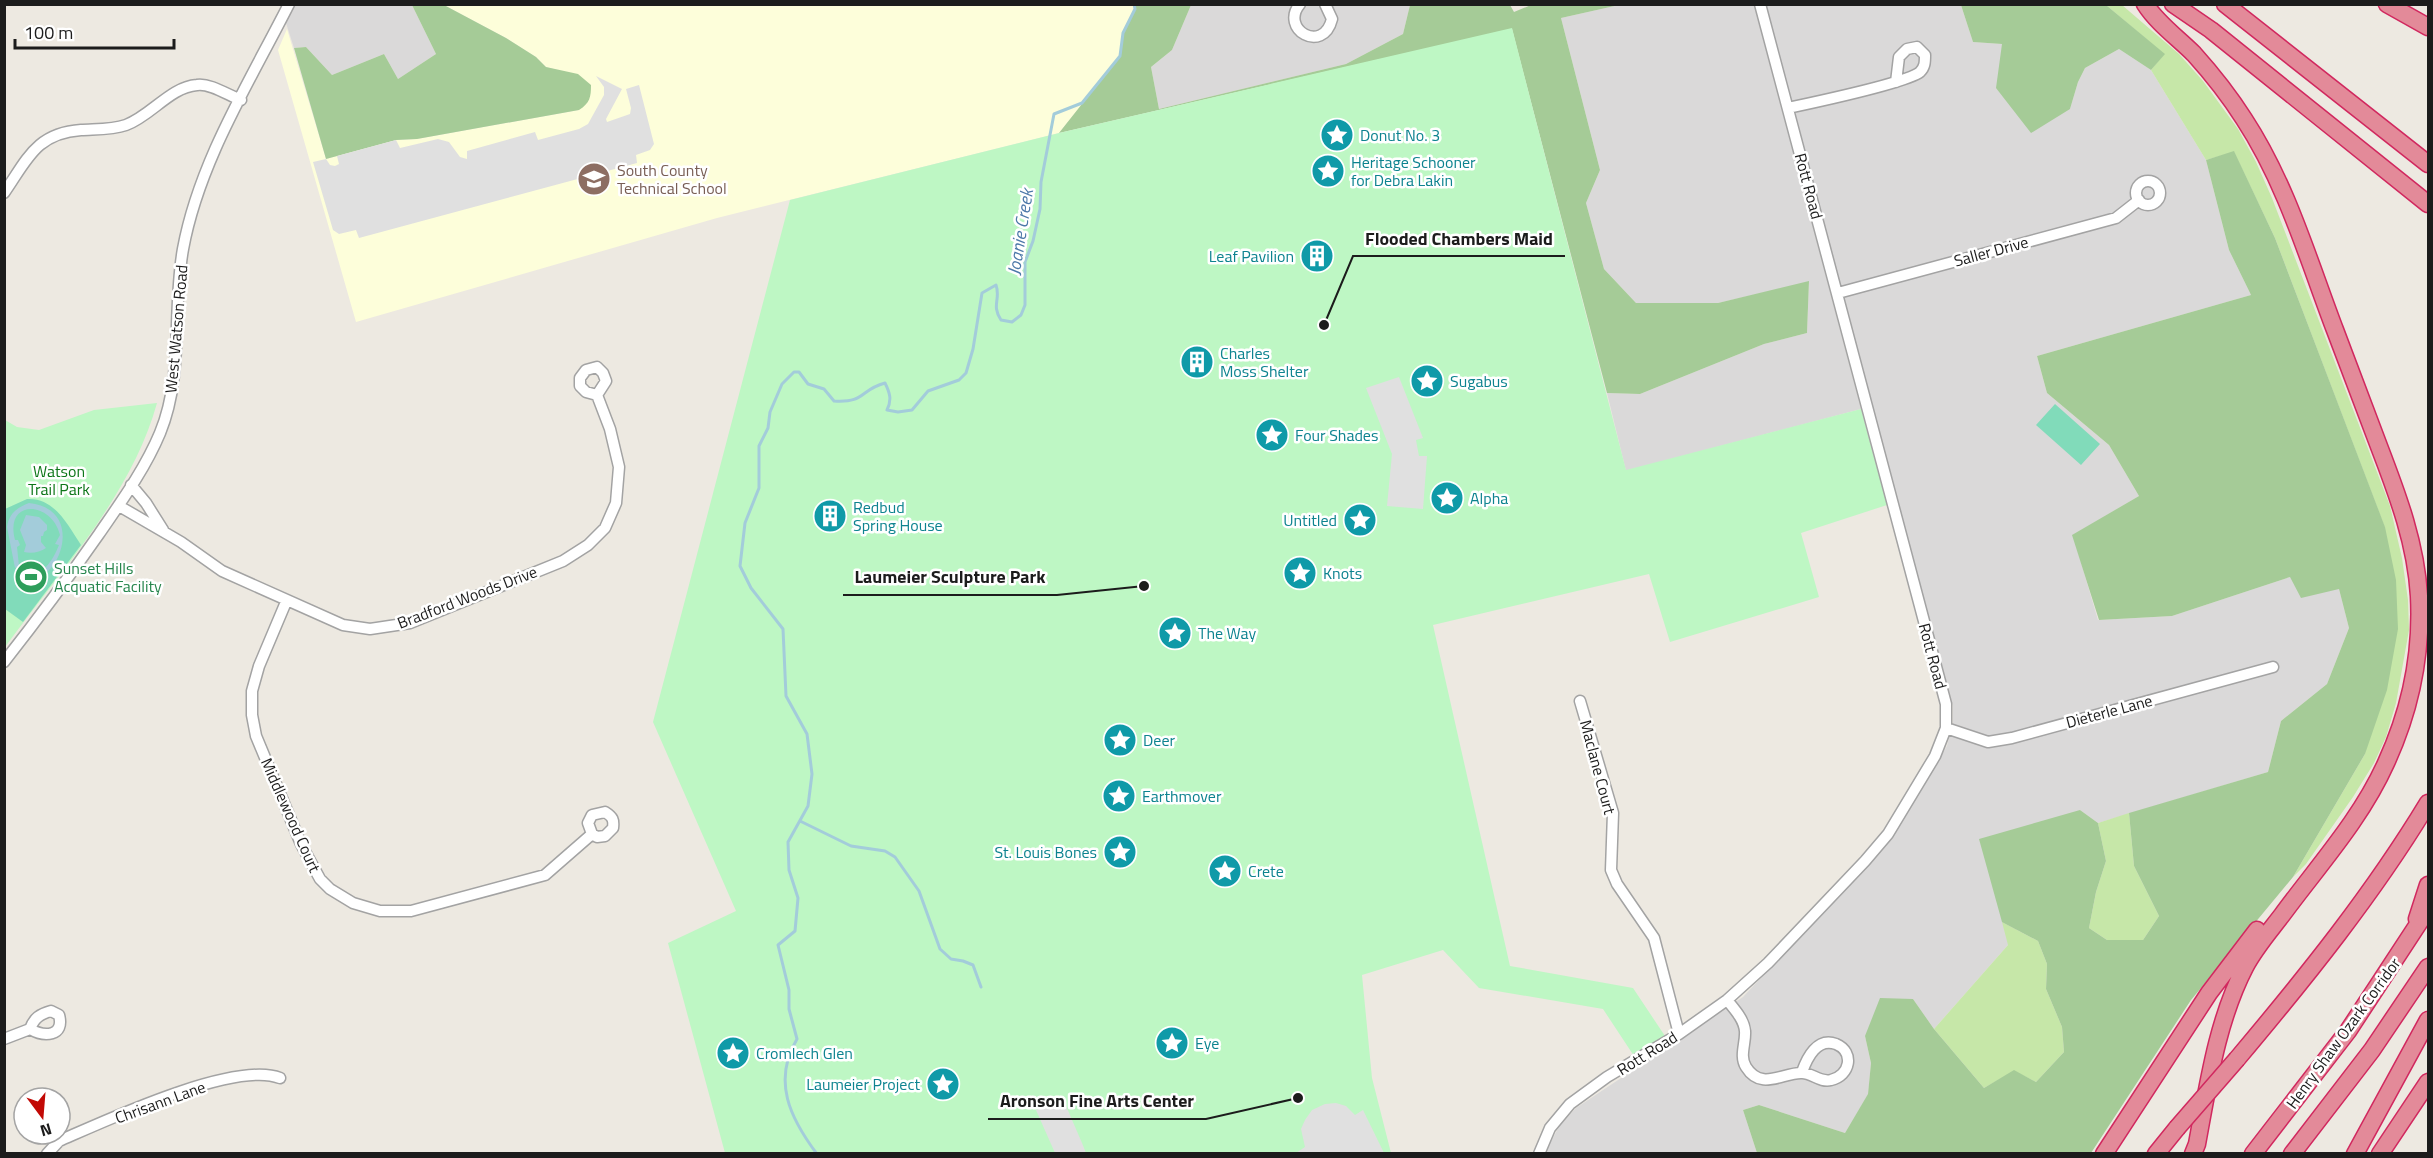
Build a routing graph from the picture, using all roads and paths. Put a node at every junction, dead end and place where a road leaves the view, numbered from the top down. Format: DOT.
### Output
graph roads {
  1 [pos="289,4"];
  2 [pos="1300,4"];
  3 [pos="1324,4"];
  4 [pos="1760,4"];
  5 [pos="2145,4"];
  6 [pos="2173,4"];
  7 [pos="2225,4"];
  8 [pos="2387,4"];
  9 [pos="2428,27"];
  10 [pos="1896,82"];
  11 [pos="240,100"];
  12 [pos="1788,108"];
  13 [pos="2428,164"];
  14 [pos="4,194"];
  15 [pos="2139,200"];
  16 [pos="2428,204"];
  17 [pos="1838,293"];
  18 [pos="597,395"];
  19 [pos="131,485"];
  20 [pos="119,506"];
  21 [pos="165,533"];
  22 [pos="286,602"];
  23 [pos="4,662"];
  24 [pos="2272,667"];
  25 [pos="1580,701"];
  26 [pos="1946,728"];
  27 [pos="2428,803"];
  28 [pos="592,834"];
  29 [pos="2317,866"];
  30 [pos="2428,885"];
  31 [pos="2428,909"];
  32 [pos="2411,938"];
  33 [pos="2428,967"];
  34 [pos="1727,1000"];
  35 [pos="2428,1020"];
  36 [pos="30,1029"];
  37 [pos="1679,1034"];
  38 [pos="4,1039"];
  39 [pos="1802,1072"];
  40 [pos="280,1078"];
  41 [pos="2428,1082"];
  42 [pos="47,1154"];
  43 [pos="1539,1154"];
  44 [pos="2104,1154"];
  45 [pos="2156,1154"];
  46 [pos="2193,1154"];
  47 [pos="2253,1154"];
  48 [pos="2292,1154"];
  49 [pos="2355,1154"];
  50 [pos="2380,1154"];
  1 -- 11 [label="street, West Watson Road"];
  2 -- 3 [label="street"];
  4 -- 12 [label="street, Rott Road"];
  5 -- 29 [label="highway"];
  6 -- 16 [label="highway"];
  7 -- 13 [label="highway"];
  8 -- 9 [label="highway"];
  10 -- 12 [label="street"];
  11 -- 14 [label="street"];
  11 -- 19 [label="street, West Watson Road"];
  12 -- 17 [label="street, Rott Road"];
  15 -- 17 [label="street, Saller Drive"];
  17 -- 26 [label="street, Rott Road"];
  18 -- 22 [label="street, Bradford Woods Drive"];
  19 -- 20 [label="street, West Watson Road"];
  19 -- 21 [label="street, Bradford Woods Drive"];
  20 -- 21 [label="street, Bradford Woods Drive"];
  20 -- 23 [label="street, West Watson Road"];
  21 -- 22 [label="street, Bradford Woods Drive"];
  22 -- 28 [label="street, Middlewood Court"];
  24 -- 26 [label="street, Dieterle Lane"];
  25 -- 37 [label="street, Maclane Court"];
  26 -- 34 [label="street, Rott Road"];
  27 -- 45 [label="highway, bridge"];
  29 -- 44 [label="highway"];
  29 -- 46 [label="highway"];
  30 -- 32 [label="highway"];
  31 -- 32 [label="highway, Henry Shaw Ozark Corridor"];
  32 -- 47 [label="highway, Henry Shaw Ozark Corridor"];
  33 -- 48 [label="highway, Henry Shaw Ozark Corridor"];
  34 -- 37 [label="street, Rott Road"];
  34 -- 39 [label="street"];
  35 -- 49 [label="highway"];
  36 -- 38 [label="street"];
  37 -- 43 [label="street, Rott Road"];
  39 -- 39 [label="street"];
  40 -- 42 [label="street, Chrisann Lane"];
  41 -- 50 [label="highway"];
}
